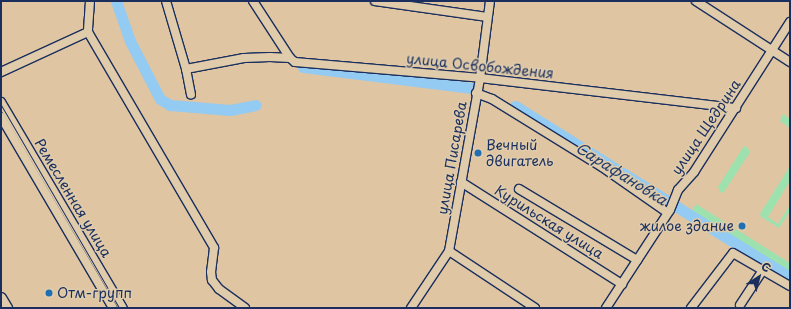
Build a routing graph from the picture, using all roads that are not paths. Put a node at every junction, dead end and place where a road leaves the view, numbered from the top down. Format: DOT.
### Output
graph roads {
  1 [pos="90,1"];
  2 [pos="166,1"];
  3 [pos="253,1"];
  4 [pos="375,1"];
  5 [pos="490,1"];
  6 [pos="696,1"];
  7 [pos="487,18"];
  8 [pos="790,22"];
  9 [pos="88,32"];
  10 [pos="772,51"];
  11 [pos="290,58"];
  12 [pos="790,62"];
  13 [pos="186,69"];
  14 [pos="1,72"];
  15 [pos="480,78"];
  16 [pos="476,93"];
  17 [pos="191,96"];
  18 [pos="1,102"];
  19 [pos="736,108"];
  20 [pos="1,117"];
  21 [pos="461,182"];
  22 [pos="519,188"];
  23 [pos="669,211"];
  24 [pos="449,251"];
  25 [pos="637,260"];
  26 [pos="763,270"];
  27 [pos="622,284"];
  28 [pos="790,286"];
  29 [pos="1,298"];
  30 [pos="740,305"];
  31 [pos="7,308"];
  32 [pos="112,308"];
  33 [pos="122,308"];
  34 [pos="245,308"];
  35 [pos="411,308"];
  36 [pos="535,308"];
  37 [pos="606,308"];
  38 [pos="691,308"];
  1 -- 9 [label="street"];
  2 -- 13 [label="street"];
  3 -- 11 [label="street"];
  4 -- 7 [label="street"];
  5 -- 7 [label="street, улица Писарева"];
  6 -- 10 [label="street"];
  7 -- 15 [label="street, улица Писарева"];
  8 -- 10 [label="street, улица Щедрина"];
  9 -- 14 [label="street"];
  9 -- 34 [label="street"];
  10 -- 12 [label="street"];
  10 -- 19 [label="street, улица Щедрина"];
  11 -- 13 [label="street, улица Освобождения"];
  11 -- 15 [label="street, улица Освобождения"];
  13 -- 17 [label="street"];
  15 -- 16 [label="street, улица Писарева"];
  15 -- 19 [label="street, улица Освобождения"];
  16 -- 21 [label="street, улица Писарева"];
  16 -- 23 [label="street, улица Освобождения"];
  18 -- 33 [label="street, Ремесленная улица"];
  19 -- 23 [label="street, улица Щедрина"];
  20 -- 32 [label="street, Ремесленная улица"];
  21 -- 24 [label="street, улица Писарева"];
  21 -- 27 [label="street, Курильская улица"];
  22 -- 25 [label="street, Курильская улица"];
  23 -- 25 [label="street, улица Щедрина"];
  24 -- 35 [label="street, улица Писарева"];
  24 -- 36 [label="street"];
  25 -- 27 [label="street, улица Щедрина"];
  26 -- 28 [label="street"];
  26 -- 30 [label="street"];
  26 -- 38 [label="street"];
  27 -- 37 [label="street, улица Щедрина"];
  29 -- 31 [label="main road"];
}
